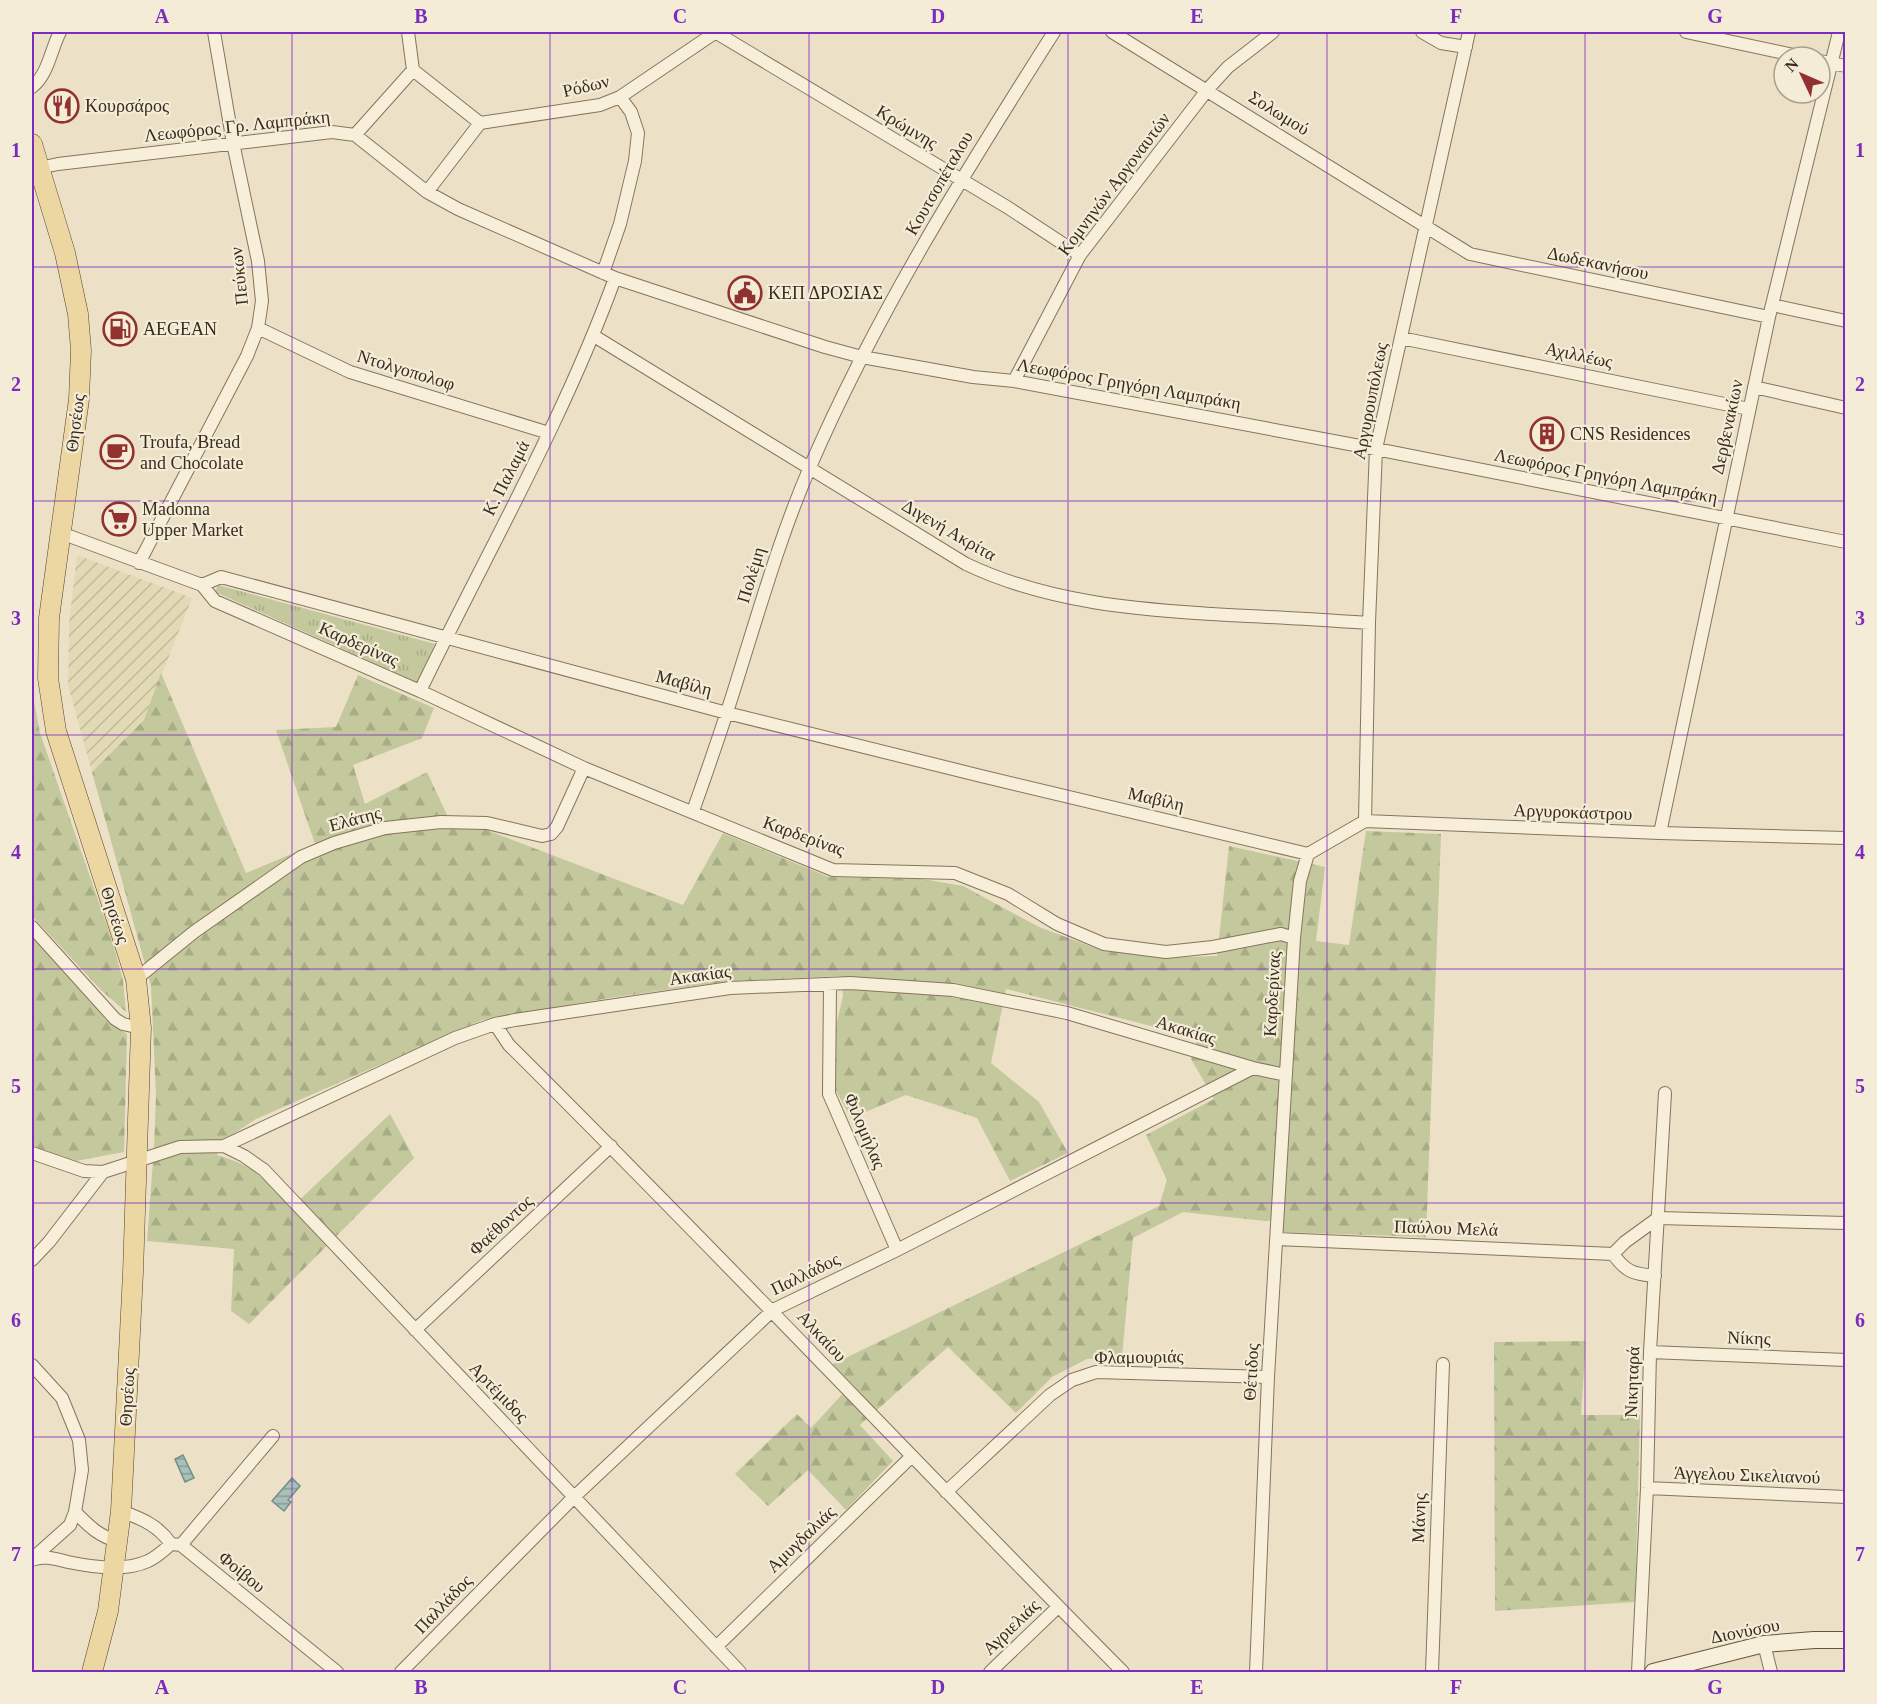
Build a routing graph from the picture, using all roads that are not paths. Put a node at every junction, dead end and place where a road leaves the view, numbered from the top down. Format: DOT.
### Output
graph roads {
  1 [pos="60,32"];
  2 [pos="214,32"];
  3 [pos="408,32"];
  4 [pos="715,32"];
  5 [pos="1054,32"];
  6 [pos="1113,32"];
  7 [pos="1273,32"];
  8 [pos="1422,32"];
  9 [pos="1469,32"];
  10 [pos="1686,32"];
  11 [pos="1839,32"];
  12 [pos="1466,47"];
  13 [pos="1832,48"];
  14 [pos="1772,50"];
  15 [pos="412,70"];
  16 [pos="32,87"];
  17 [pos="1208,89"];
  18 [pos="620,98"];
  19 [pos="1817,105"];
  20 [pos="480,123"];
  21 [pos="355,135"];
  22 [pos="233,143"];
  23 [pos="32,144"];
  24 [pos="35,169"];
  25 [pos="960,180"];
  26 [pos="427,192"];
  27 [pos="1426,226"];
  28 [pos="1080,255"];
  29 [pos="603,273"];
  30 [pos="615,278"];
  31 [pos="1771,311"];
  32 [pos="1845,321"];
  33 [pos="258,328"];
  34 [pos="594,336"];
  35 [pos="1401,338"];
  36 [pos="862,357"];
  37 [pos="1014,381"];
  38 [pos="1754,387"];
  39 [pos="1845,408"];
  40 [pos="1749,409"];
  41 [pos="549,433"];
  42 [pos="1376,448"];
  43 [pos="810,467"];
  44 [pos="1725,519"];
  45 [pos="61,533"];
  46 [pos="1845,542"];
  47 [pos="139,563"];
  48 [pos="202,585"];
  49 [pos="1369,622"];
  50 [pos="446,637"];
  51 [pos="420,691"];
  52 [pos="727,713"];
  53 [pos="584,768"];
  54 [pos="693,811"];
  55 [pos="1365,821"];
  56 [pos="1660,833"];
  57 [pos="1845,838"];
  58 [pos="1308,854"];
  59 [pos="32,927"];
  60 [pos="1294,938"];
  61 [pos="136,978"];
  62 [pos="830,984"];
  63 [pos="495,1024"];
  64 [pos="141,1028"];
  65 [pos="1253,1068"];
  66 [pos="1286,1075"];
  67 [pos="1665,1093"];
  68 [pos="224,1146"];
  69 [pos="611,1146"];
  70 [pos="32,1153"];
  71 [pos="138,1160"];
  72 [pos="103,1172"];
  73 [pos="1658,1218"];
  74 [pos="1845,1223"];
  75 [pos="1277,1239"];
  76 [pos="897,1250"];
  77 [pos="1613,1254"];
  78 [pos="32,1260"];
  79 [pos="1655,1276"];
  80 [pos="773,1310"];
  81 [pos="415,1330"];
  82 [pos="1650,1352"];
  83 [pos="1845,1360"];
  84 [pos="1443,1364"];
  85 [pos="32,1365"];
  86 [pos="1268,1377"];
  87 [pos="273,1436"];
  88 [pos="911,1457"];
  89 [pos="1647,1488"];
  90 [pos="946,1492"];
  91 [pos="574,1497"];
  92 [pos="1845,1497"];
  93 [pos="121,1511"];
  94 [pos="75,1512"];
  95 [pos="118,1541"];
  96 [pos="176,1544"];
  97 [pos="32,1560"];
  98 [pos="115,1567"];
  99 [pos="1058,1607"];
  100 [pos="1845,1640"];
  101 [pos="1764,1644"];
  102 [pos="716,1647"];
  103 [pos="92,1672"];
  104 [pos="336,1672"];
  105 [pos="401,1672"];
  106 [pos="740,1672"];
  107 [pos="990,1672"];
  108 [pos="1123,1672"];
  109 [pos="1256,1672"];
  110 [pos="1432,1672"];
  111 [pos="1638,1672"];
  112 [pos="1653,1672"];
  113 [pos="1772,1672"];
  1 -- 16 [label="street"];
  2 -- 22 [label="street, Πεύκων"];
  3 -- 15 [label="street"];
  4 -- 18 [label="street, Ρόδων"];
  4 -- 25 [label="street, Κρώμνης"];
  5 -- 25 [label="street, Κουτσοπέταλου"];
  6 -- 17 [label="street, Σολωμού"];
  7 -- 17 [label="street, Κομνηνών Αργοναυτών"];
  8 -- 12 [label="street"];
  9 -- 12 [label="street, Αργυρουπόλεως"];
  10 -- 14 [label="street"];
  11 -- 13 [label="street, Δερβενακίων"];
  12 -- 27 [label="street, Αργυρουπόλεως"];
  15 -- 20 [label="street"];
  15 -- 21 [label="street"];
  17 -- 27 [label="street, Σολωμού"];
  17 -- 28 [label="street, Κομνηνών Αργοναυτών"];
  18 -- 20 [label="street, Ρόδων"];
  18 -- 29 [label="street"];
  19 -- 31 [label="street, Δερβενακίων"];
  20 -- 26 [label="street"];
  21 -- 22 [label="street, Λεωφόρος Γρ. Λαμπράκη"];
  21 -- 26 [label="street, Λεωφόρος Γρ. Λαμπράκη"];
  22 -- 24 [label="street, Λεωφόρος Γρ. Λαμπράκη"];
  22 -- 33 [label="street, Πεύκων"];
  23 -- 24 [label="main road, Θησέως"];
  24 -- 45 [label="main road, Θησέως"];
  25 -- 28 [label="street, Κρώμνης"];
  25 -- 36 [label="street, Κουτσοπέταλου"];
  26 -- 29 [label="street, Λεωφόρος Γρηγόρη Λαμπράκη"];
  27 -- 31 [label="street, Δωδεκανήσου"];
  27 -- 35 [label="street, Αργυρουπόλεως"];
  28 -- 37 [label="street, Κομνηνών Αργοναυτών"];
  29 -- 30 [label="street, Λεωφόρος Γρηγόρη Λαμπράκη"];
  30 -- 34 [label="street, Κ. Παλαμά"];
  30 -- 36 [label="street, Λεωφόρος Γρηγόρη Λαμπράκη"];
  31 -- 32 [label="street, Δωδεκανήσου"];
  31 -- 38 [label="street, Δερβενακίων"];
  33 -- 41 [label="street, Ντολγοπολοφ"];
  33 -- 47 [label="street, Πεύκων"];
  34 -- 41 [label="street, Κ. Παλαμά"];
  34 -- 43 [label="street, Διγενή Ακρίτα"];
  35 -- 40 [label="street, Αχιλλέως"];
  35 -- 42 [label="street, Αργυρουπόλεως"];
  36 -- 37 [label="street, Λεωφόρος Γρηγόρη Λαμπράκη"];
  36 -- 43 [label="street, Πολέμη"];
  37 -- 42 [label="street, Λεωφόρος Γρηγόρη Λαμπράκη"];
  38 -- 39 [label="street"];
  38 -- 40 [label="street, Δερβενακίων"];
  40 -- 44 [label="street, Δερβενακίων"];
  41 -- 50 [label="street, Κ. Παλαμά"];
  42 -- 44 [label="street, Λεωφόρος Γρηγόρη Λαμπράκη"];
  42 -- 49 [label="street, Αργυρουπόλεως"];
  43 -- 49 [label="street, Διγενή Ακρίτα"];
  43 -- 52 [label="street, Πολέμη"];
  44 -- 46 [label="street, Λεωφόρος Γρηγόρη Λαμπράκη"];
  44 -- 56 [label="street, Δερβενακίων"];
  45 -- 47 [label="street"];
  45 -- 61 [label="main road, Θησέως"];
  47 -- 48 [label="street"];
  48 -- 50 [label="street, Μαβίλη"];
  48 -- 51 [label="street, Καρδερίνας"];
  49 -- 55 [label="street, Αργυρουπόλεως"];
  50 -- 51 [label="street, Κ. Παλαμά"];
  50 -- 52 [label="street, Μαβίλη"];
  51 -- 53 [label="street, Καρδερίνας"];
  52 -- 54 [label="street, Πολέμη"];
  52 -- 58 [label="street, Μαβίλη"];
  53 -- 54 [label="street, Καρδερίνας"];
  53 -- 61 [label="street, Ελάτης"];
  54 -- 60 [label="street, Καρδερίνας"];
  55 -- 56 [label="street, Αργυροκάστρου"];
  55 -- 58 [label="street"];
  56 -- 57 [label="street, Αργυροκάστρου"];
  58 -- 60 [label="street"];
  59 -- 64 [label="street"];
  60 -- 66 [label="street, Καρδερίνας"];
  61 -- 64 [label="main road, Θησέως"];
  62 -- 63 [label="street, Ακακίας"];
  62 -- 65 [label="street, Ακακίας"];
  62 -- 76 [label="street, Φιλομήλας"];
  63 -- 68 [label="street, Ακακίας"];
  63 -- 69 [label="street, Αλκαίου"];
  64 -- 71 [label="main road, Θησέως"];
  65 -- 66 [label="street, Ακακίας"];
  65 -- 76 [label="street, Παλλάδος"];
  66 -- 75 [label="street, Θέτιδος"];
  67 -- 73 [label="street, Νικηταρά"];
  68 -- 71 [label="street, Ακακίας"];
  68 -- 81 [label="street, Αρτέμιδος"];
  69 -- 80 [label="street, Αλκαίου"];
  69 -- 81 [label="street, Φαέθοντος"];
  70 -- 72 [label="street"];
  71 -- 72 [label="street, Ακακίας"];
  71 -- 93 [label="main road, Θησέως"];
  72 -- 78 [label="street"];
  73 -- 74 [label="street"];
  73 -- 77 [label="street"];
  73 -- 79 [label="street, Νικηταρά"];
  75 -- 77 [label="street, Παύλου Μελά"];
  75 -- 86 [label="street, Θέτιδος"];
  76 -- 80 [label="street, Παλλάδος"];
  77 -- 79 [label="street"];
  79 -- 82 [label="street, Νικηταρά"];
  80 -- 88 [label="street, Αλκαίου"];
  80 -- 91 [label="street, Παλλάδος"];
  81 -- 91 [label="street, Αρτέμιδος"];
  82 -- 83 [label="street, Νίκης"];
  82 -- 89 [label="street, Νικηταρά"];
  84 -- 110 [label="street, Μάνης"];
  85 -- 94 [label="street"];
  86 -- 90 [label="street, Φλαμουριάς"];
  86 -- 109 [label="street, Θέτιδος"];
  87 -- 96 [label="street"];
  88 -- 90 [label="street, Αλκαίου"];
  88 -- 102 [label="street, Αμυγδαλιάς"];
  89 -- 92 [label="street, Άγγελου Σικελιανού"];
  89 -- 111 [label="street, Νικηταρά"];
  90 -- 99 [label="street, Αλκαίου"];
  91 -- 102 [label="street, Αρτέμιδος"];
  91 -- 105 [label="street, Παλλάδος"];
  93 -- 95 [label="main road, Θησέως"];
  93 -- 96 [label="street, Φοίβου"];
  94 -- 95 [label="street"];
  94 -- 97 [label="street"];
  95 -- 98 [label="main road, Θησέως"];
  96 -- 98 [label="street"];
  96 -- 104 [label="street, Φοίβου"];
  97 -- 98 [label="street"];
  98 -- 103 [label="main road, Θησέως"];
  99 -- 107 [label="street, Αγριελιάς"];
  99 -- 108 [label="street, Αλκαίου"];
  100 -- 101 [label="main road, Διονύσου"];
  101 -- 112 [label="main road, Διονύσου"];
  101 -- 113 [label="street"];
  102 -- 106 [label="street, Αρτέμιδος"];
}
